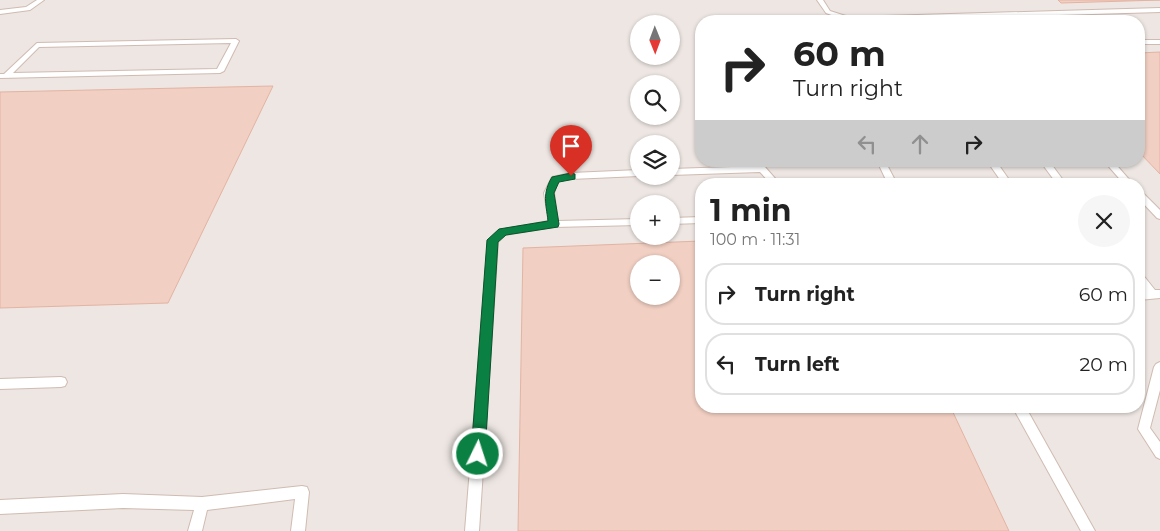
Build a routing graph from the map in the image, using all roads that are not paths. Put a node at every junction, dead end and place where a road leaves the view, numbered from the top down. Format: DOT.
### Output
graph roads {
  1 [pos="41,0"];
  2 [pos="820,0"];
  3 [pos="1160,10"];
  4 [pos="0,12"];
  5 [pos="837,15"];
  6 [pos="987,15"];
  7 [pos="1145,42"];
  8 [pos="1160,42"];
  9 [pos="3,76"];
  10 [pos="884,167"];
  11 [pos="996,167"];
  12 [pos="1049,167"];
  13 [pos="1113,167"];
  14 [pos="680,172"];
  15 [pos="630,173"];
  16 [pos="770,178"];
  17 [pos="890,178"];
  18 [pos="1004,178"];
  19 [pos="1057,178"];
  20 [pos="1124,178"];
  21 [pos="1145,200"];
  22 [pos="1160,216"];
  23 [pos="695,220"];
  24 [pos="680,221"];
  25 [pos="630,222"];
  26 [pos="554,224"];
  27 [pos="1145,284"];
  28 [pos="1156,294"];
  29 [pos="1160,367"];
  30 [pos="61,382"];
  31 [pos="0,384"];
  32 [pos="1022,413"];
  33 [pos="1160,453"];
  34 [pos="202,504"];
  35 [pos="0,507"];
  36 [pos="195,531"];
  37 [pos="298,531"];
  38 [pos="472,531"];
  39 [pos="1088,531"];
  1 -- 4 [label="lane"];
  2 -- 5 [label="lane"];
  3 -- 6 [label="lane"];
  7 -- 8 [label="lane"];
  9 -- 9 [label="lane"];
  10 -- 17 [label="lane"];
  11 -- 18 [label="lane"];
  12 -- 19 [label="lane"];
  13 -- 20 [label="lane"];
  14 -- 16 [label="lane"];
  15 -- 26 [label="lane"];
  21 -- 22 [label="lane"];
  23 -- 24 [label="lane"];
  25 -- 26 [label="lane"];
  26 -- 38 [label="lane"];
  27 -- 28 [label="lane"];
  29 -- 33 [label="lane"];
  30 -- 31 [label="lane"];
  32 -- 39 [label="lane"];
  34 -- 35 [label="lane"];
  34 -- 36 [label="lane"];
  34 -- 37 [label="lane"];
}
